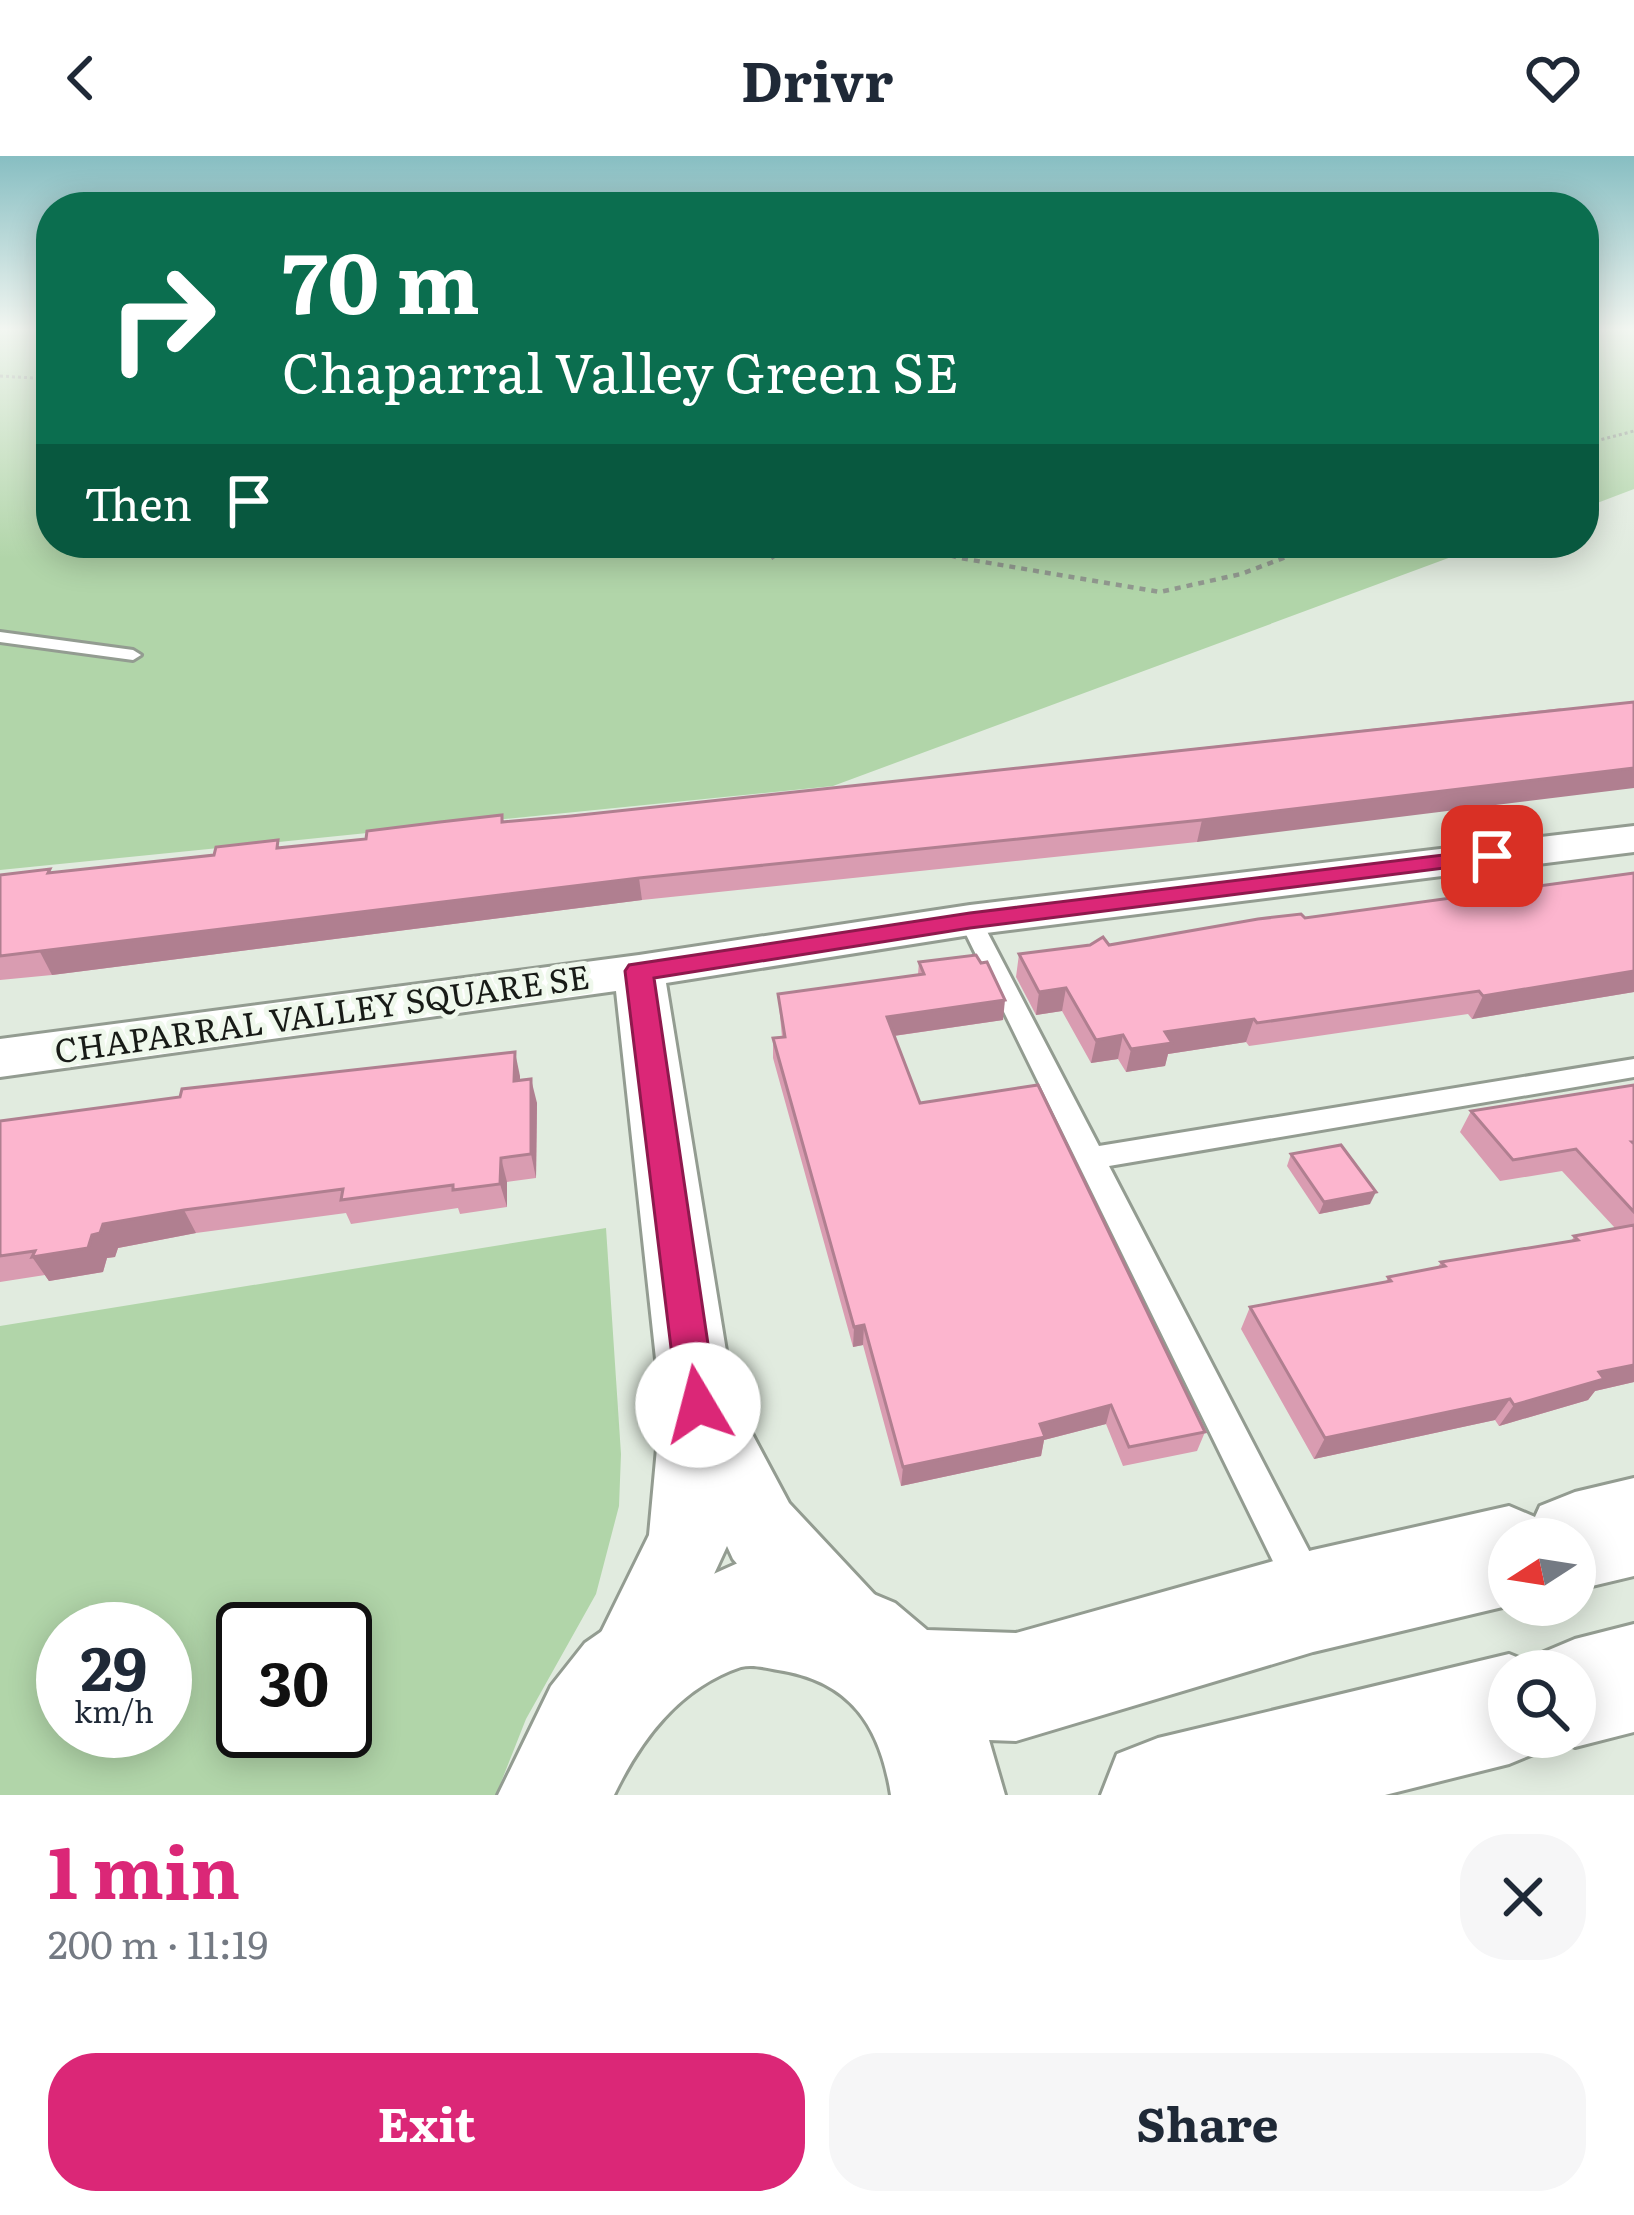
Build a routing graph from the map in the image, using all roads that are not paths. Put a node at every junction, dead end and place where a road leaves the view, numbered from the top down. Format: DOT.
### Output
graph roads {
  1 [pos="0,637"];
  2 [pos="133,655"];
  3 [pos="1634,839"];
  4 [pos="970,920"];
  5 [pos="639,971"];
  6 [pos="0,1058"];
  7 [pos="1634,1068"];
  8 [pos="1092,1158"];
  9 [pos="698,1405"];
  10 [pos="1634,1527"];
  11 [pos="1596,1536"];
  12 [pos="1488,1561"];
  13 [pos="1313,1600"];
  14 [pos="885,1668"];
  15 [pos="622,1678"];
  16 [pos="1634,1678"];
  17 [pos="1596,1688"];
  18 [pos="1488,1717"];
  19 [pos="555,1795"];
  20 [pos="948,1795"];
  21 [pos="1158,1795"];
  1 -- 2 [label="lane"];
  3 -- 4 [label="street, CHAPARRAL VALLEY SQUARE SE"];
  4 -- 5 [label="street, CHAPARRAL VALLEY SQUARE SE"];
  4 -- 8 [label="lane"];
  5 -- 6 [label="street, CHAPARRAL VALLEY SQUARE SE"];
  5 -- 9 [label="street"];
  7 -- 8 [label="lane"];
  8 -- 13 [label="lane"];
  9 -- 14 [label="street"];
  9 -- 15 [label="street"];
  10 -- 11 [label="street"];
  12 -- 13 [label="street"];
  13 -- 14 [label="street"];
  14 -- 15 [label="street"];
  14 -- 20 [label="street"];
  15 -- 19 [label="street"];
  16 -- 17 [label="street"];
  18 -- 21 [label="street"];
}
